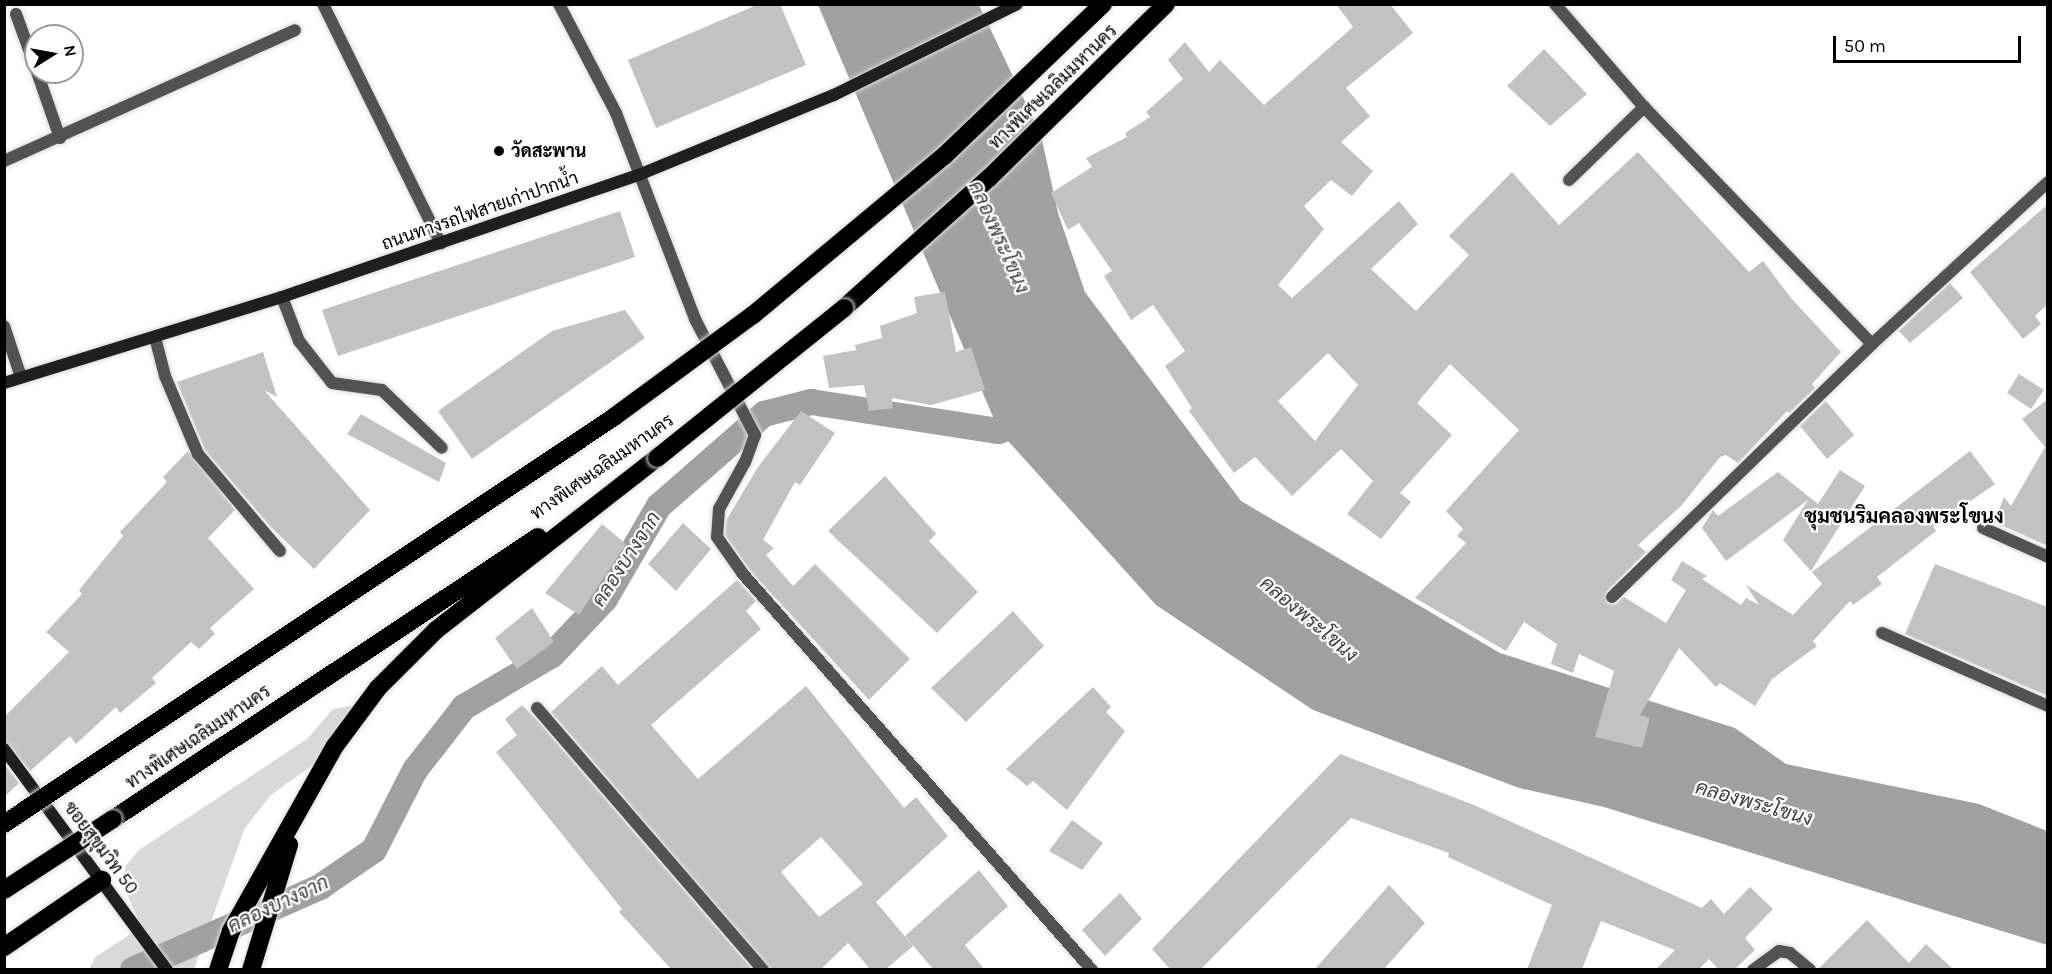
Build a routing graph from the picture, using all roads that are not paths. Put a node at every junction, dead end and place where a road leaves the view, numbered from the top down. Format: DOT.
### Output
graph roads {
  1 [pos="323,4"];
  2 [pos="559,4"];
  3 [pos="1017,4"];
  4 [pos="1103,4"];
  5 [pos="1166,4"];
  6 [pos="1555,4"];
  7 [pos="16,14"];
  8 [pos="295,30"];
  9 [pos="24,36"];
  10 [pos="41,84"];
  11 [pos="1644,107"];
  12 [pos="60,138"];
  13 [pos="4,161"];
  14 [pos="641,174"];
  15 [pos="1569,180"];
  16 [pos="2048,182"];
  17 [pos="441,244"];
  18 [pos="282,297"];
  19 [pos="4,326"];
  20 [pos="155,337"];
  21 [pos="1872,344"];
  22 [pos="21,377"];
  23 [pos="4,382"];
  24 [pos="442,448"];
  25 [pos="657,458"];
  26 [pos="1983,528"];
  27 [pos="280,551"];
  28 [pos="2048,557"];
  29 [pos="1612,597"];
  30 [pos="1882,633"];
  31 [pos="2048,706"];
  32 [pos="537,708"];
  33 [pos="4,749"];
  34 [pos="301,809"];
  35 [pos="4,824"];
  36 [pos="102,880"];
  37 [pos="4,891"];
  38 [pos="4,947"];
  39 [pos="168,969"];
  40 [pos="218,969"];
  41 [pos="252,969"];
  42 [pos="764,969"];
  43 [pos="1092,969"];
  44 [pos="1753,969"];
  45 [pos="1810,969"];
  1 -- 17 [label="street"];
  2 -- 14 [label="street"];
  3 -- 14 [label="main road, ถนนทางรถไฟสายเก่าปากน้ำ"];
  4 -- 35 [label="highway, ทางพิเศษเฉลิมมหานคร, bridge"];
  5 -- 25 [label="highway, ทางพิเศษเฉลิมมหานคร, bridge"];
  6 -- 11 [label="street"];
  7 -- 9 [label="street"];
  8 -- 12 [label="street"];
  10 -- 12 [label="street"];
  11 -- 15 [label="street"];
  11 -- 21 [label="street"];
  12 -- 13 [label="street"];
  14 -- 17 [label="main road, ถนนทางรถไฟสายเก่าปากน้ำ"];
  14 -- 43 [label="street"];
  16 -- 21 [label="street"];
  17 -- 18 [label="main road, ถนนทางรถไฟสายเก่าปากน้ำ"];
  18 -- 20 [label="main road, ถนนทางรถไฟสายเก่าปากน้ำ"];
  18 -- 24 [label="street"];
  19 -- 22 [label="street"];
  20 -- 22 [label="main road, ถนนทางรถไฟสายเก่าปากน้ำ"];
  20 -- 27 [label="street"];
  21 -- 29 [label="street"];
  22 -- 23 [label="main road, ถนนทางรถไฟสายเก่าปากน้ำ"];
  25 -- 34 [label="highway"];
  25 -- 37 [label="highway, ทางพิเศษเฉลิมมหานคร, bridge"];
  26 -- 28 [label="street"];
  30 -- 31 [label="street"];
  32 -- 42 [label="street"];
  33 -- 36 [label="main road, ซอยสุขุมวิท 50"];
  34 -- 40 [label="highway"];
  34 -- 41 [label="highway"];
  36 -- 38 [label="highway"];
  36 -- 39 [label="main road, ซอยสุขุมวิท 50"];
  44 -- 45 [label="street"];
}
